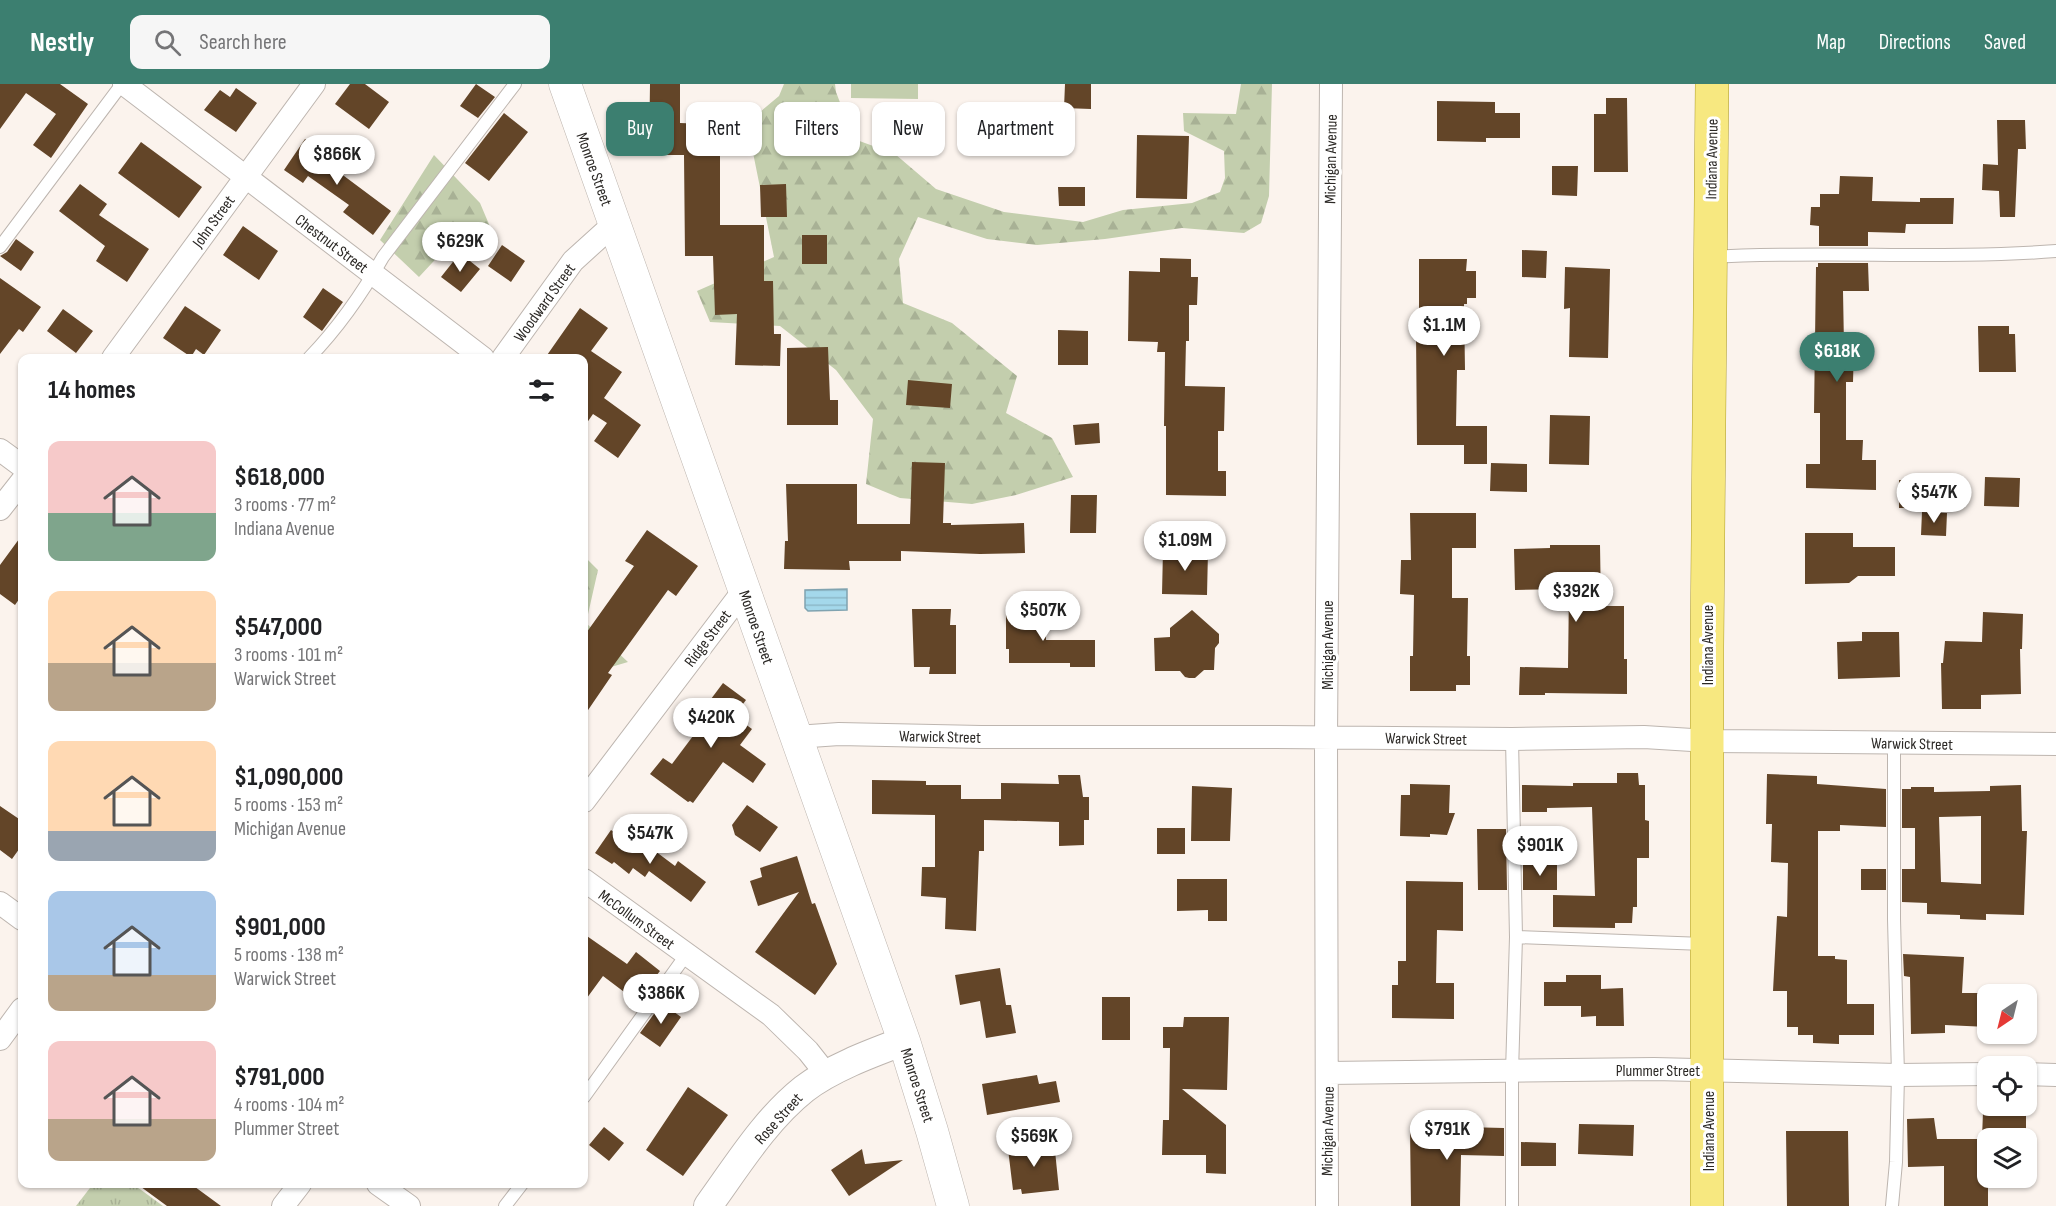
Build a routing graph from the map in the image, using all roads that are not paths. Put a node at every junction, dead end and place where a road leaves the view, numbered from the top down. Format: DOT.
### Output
graph roads {
  1 [pos="123,84"];
  2 [pos="314,84"];
  3 [pos="515,84"];
  4 [pos="565,84"];
  5 [pos="1331,84"];
  6 [pos="1712,84"];
  7 [pos="245,177"];
  8 [pos="615,223"];
  9 [pos="0,247"];
  10 [pos="2056,251"];
  11 [pos="1710,257"];
  12 [pos="373,274"];
  13 [pos="116,354"];
  14 [pos="313,354"];
  15 [pos="478,354"];
  16 [pos="506,354"];
  17 [pos="0,450"];
  18 [pos="18,463"];
  19 [pos="18,486"];
  20 [pos="0,509"];
  21 [pos="744,590"];
  22 [pos="796,737"];
  23 [pos="1326,737"];
  24 [pos="1512,740"];
  25 [pos="1708,741"];
  26 [pos="1894,743"];
  27 [pos="2056,744"];
  28 [pos="588,796"];
  29 [pos="588,883"];
  30 [pos="0,903"];
  31 [pos="18,917"];
  32 [pos="1515,938"];
  33 [pos="1709,944"];
  34 [pos="686,955"];
  35 [pos="18,1014"];
  36 [pos="0,1039"];
  37 [pos="904,1041"];
  38 [pos="1708,1071"];
  39 [pos="1512,1072"];
  40 [pos="1328,1073"];
  41 [pos="1977,1074"];
  42 [pos="2037,1074"];
  43 [pos="827,1075"];
  44 [pos="1898,1075"];
  45 [pos="2056,1075"];
  46 [pos="588,1092"];
  47 [pos="297,1188"];
  48 [pos="384,1188"];
  49 [pos="519,1188"];
  50 [pos="283,1206"];
  51 [pos="409,1206"];
  52 [pos="506,1206"];
  53 [pos="708,1206"];
  54 [pos="953,1206"];
  55 [pos="1327,1206"];
  56 [pos="1512,1206"];
  57 [pos="1707,1206"];
  58 [pos="1893,1206"];
  1 -- 7 [label="street, Chestnut Street"];
  1 -- 9 [label="lane"];
  2 -- 7 [label="street, John Street"];
  3 -- 12 [label="lane"];
  4 -- 8 [label="main road, Monroe Street"];
  5 -- 23 [label="street, Michigan Avenue"];
  6 -- 11 [label="main road, Indiana Avenue"];
  7 -- 12 [label="street, Chestnut Street"];
  7 -- 13 [label="street, John Street"];
  8 -- 16 [label="street, Woodward Street"];
  8 -- 21 [label="main road, Monroe Street"];
  10 -- 11 [label="lane"];
  11 -- 25 [label="main road, Indiana Avenue"];
  12 -- 14 [label="lane"];
  12 -- 15 [label="street, Chestnut Street"];
  17 -- 18 [label="street"];
  19 -- 20 [label="street"];
  21 -- 22 [label="main road, Monroe Street"];
  21 -- 28 [label="street, Ridge Street"];
  22 -- 23 [label="street, Warwick Street"];
  22 -- 37 [label="main road, Monroe Street"];
  23 -- 24 [label="street, Warwick Street"];
  23 -- 40 [label="street, Michigan Avenue"];
  24 -- 25 [label="street, Warwick Street"];
  24 -- 32 [label="lane"];
  25 -- 26 [label="street, Warwick Street"];
  25 -- 33 [label="main road, Indiana Avenue"];
  26 -- 27 [label="street, Warwick Street"];
  26 -- 44 [label="lane"];
  29 -- 34 [label="street, McCollum Street"];
  30 -- 31 [label="street"];
  32 -- 33 [label="lane"];
  32 -- 39 [label="lane"];
  33 -- 38 [label="main road, Indiana Avenue"];
  34 -- 43 [label="street, McCollum Street"];
  34 -- 46 [label="lane"];
  35 -- 36 [label="street"];
  37 -- 43 [label="street, Rose Street"];
  37 -- 54 [label="main road, Monroe Street"];
  38 -- 39 [label="street, Plummer Street"];
  38 -- 44 [label="street, Plummer Street"];
  38 -- 57 [label="main road, Indiana Avenue"];
  39 -- 40 [label="street, Plummer Street"];
  39 -- 56 [label="lane"];
  40 -- 55 [label="street, Michigan Avenue"];
  41 -- 44 [label="street, Plummer Street"];
  42 -- 45 [label="street"];
  43 -- 53 [label="street, Rose Street"];
  44 -- 58 [label="lane"];
  47 -- 50 [label="street"];
  48 -- 51 [label="street"];
  49 -- 52 [label="lane"];
}
